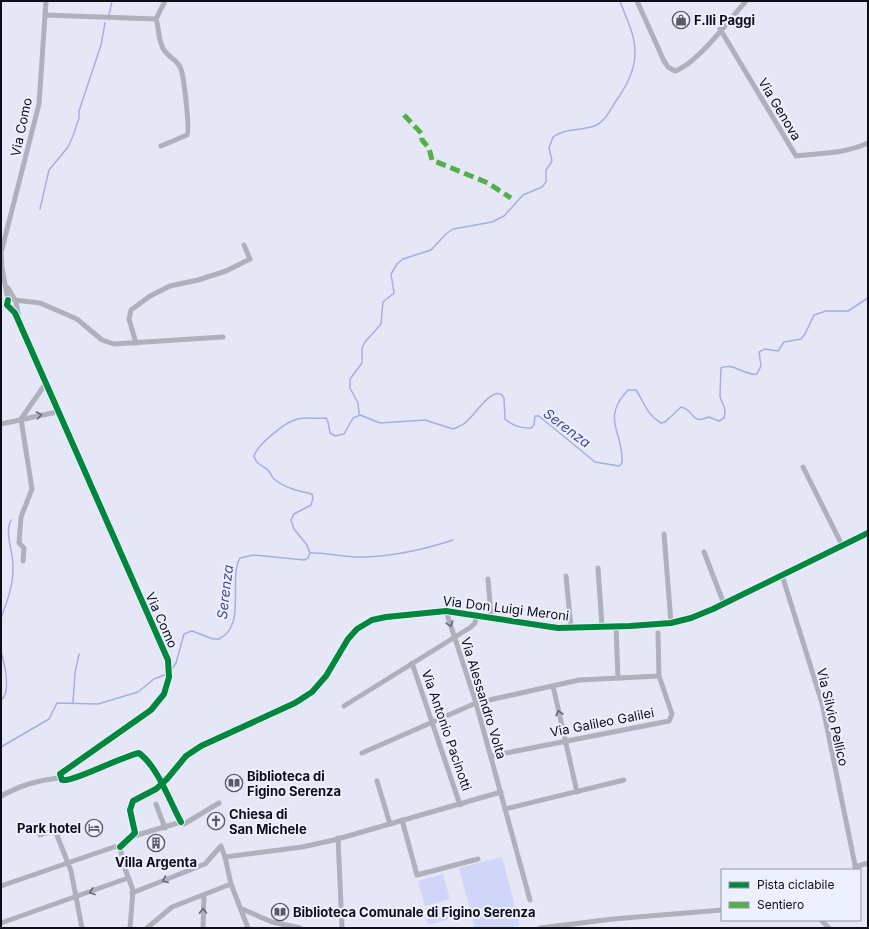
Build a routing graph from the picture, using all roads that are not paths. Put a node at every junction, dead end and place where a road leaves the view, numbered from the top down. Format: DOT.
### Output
graph roads {
  1 [pos="46,1"];
  2 [pos="165,1"];
  3 [pos="637,1"];
  4 [pos="746,1"];
  5 [pos="45,15"];
  6 [pos="156,19"];
  7 [pos="720,29"];
  8 [pos="868,143"];
  9 [pos="161,146"];
  10 [pos="244,245"];
  11 [pos="11,303"];
  12 [pos="223,337"];
  13 [pos="136,343"];
  14 [pos="46,383"];
  15 [pos="50,393"];
  16 [pos="39,394"];
  17 [pos="57,412"];
  18 [pos="21,419"];
  19 [pos="1,424"];
  20 [pos="804,467"];
  21 [pos="868,533"];
  22 [pos="664,534"];
  23 [pos="842,545"];
  24 [pos="704,552"];
  25 [pos="23,562"];
  26 [pos="598,568"];
  27 [pos="782,575"];
  28 [pos="566,576"];
  29 [pos="488,580"];
  30 [pos="724,604"];
  31 [pos="446,610"];
  32 [pos="477,614"];
  33 [pos="491,616"];
  34 [pos="672,623"];
  35 [pos="602,626"];
  36 [pos="616,626"];
  37 [pos="571,627"];
  38 [pos="658,633"];
  39 [pos="454,637"];
  40 [pos="412,663"];
  41 [pos="659,676"];
  42 [pos="618,678"];
  43 [pos="553,686"];
  44 [pos="476,703"];
  45 [pos="344,706"];
  46 [pos="434,723"];
  47 [pos="565,740"];
  48 [pos="362,753"];
  49 [pos="491,756"];
  50 [pos="60,776"];
  51 [pos="624,780"];
  52 [pos="377,781"];
  53 [pos="160,783"];
  54 [pos="501,792"];
  55 [pos="577,792"];
  56 [pos="1,796"];
  57 [pos="218,802"];
  58 [pos="156,804"];
  59 [pos="460,805"];
  60 [pos="505,809"];
  61 [pos="402,820"];
  62 [pos="181,822"];
  63 [pos="390,824"];
  64 [pos="165,828"];
  65 [pos="40,835"];
  66 [pos="134,836"];
  67 [pos="338,838"];
  68 [pos="120,847"];
  69 [pos="226,857"];
  70 [pos="478,858"];
  71 [pos="69,863"];
  72 [pos="868,863"];
  73 [pos="855,868"];
  74 [pos="128,878"];
  75 [pos="231,884"];
  76 [pos="1,886"];
  77 [pos="132,893"];
  78 [pos="204,895"];
  79 [pos="76,897"];
  80 [pos="530,900"];
  81 [pos="242,909"];
  82 [pos="721,910"];
  83 [pos="1,923"];
  84 [pos="82,928"];
  85 [pos="130,928"];
  86 [pos="147,928"];
  87 [pos="203,928"];
  88 [pos="248,928"];
  89 [pos="300,928"];
  90 [pos="342,928"];
  91 [pos="540,928"];
  1 -- 5 [label="street, Via Como"];
  2 -- 6 [label="street"];
  3 -- 7 [label="street"];
  4 -- 7 [label="street"];
  5 -- 6 [label="street"];
  5 -- 11 [label="street, Via Como"];
  6 -- 9 [label="street"];
  7 -- 8 [label="street, Via Genova"];
  10 -- 13 [label="street"];
  11 -- 13 [label="street"];
  11 -- 14 [label="street, Via Como"];
  12 -- 13 [label="street"];
  14 -- 15 [label="street, Via Como"];
  14 -- 16 [label="street"];
  15 -- 16 [label="street"];
  15 -- 17 [label="street, Via Como"];
  16 -- 18 [label="street"];
  18 -- 17 [label="street, one-way"];
  17 -- 50 [label="street, Via Como"];
  18 -- 19 [label="street"];
  18 -- 25 [label="street"];
  20 -- 23 [label="street"];
  21 -- 23 [label="street, Via Don Luigi Meroni"];
  22 -- 34 [label="street"];
  23 -- 27 [label="street, Via Don Luigi Meroni"];
  24 -- 30 [label="street"];
  26 -- 35 [label="street"];
  27 -- 30 [label="street, Via Don Luigi Meroni"];
  27 -- 73 [label="street, Via Silvio Pellico"];
  28 -- 37 [label="street"];
  29 -- 33 [label="street"];
  30 -- 34 [label="street, Via Don Luigi Meroni"];
  31 -- 32 [label="street, Via Don Luigi Meroni"];
  31 -- 39 [label="street, Via Alessandro Volta, one-way"];
  31 -- 53 [label="street, Via Don Luigi Meroni"];
  32 -- 33 [label="street, Via Don Luigi Meroni"];
  32 -- 39 [label="street"];
  33 -- 37 [label="street, Via Don Luigi Meroni"];
  34 -- 36 [label="street, Via Don Luigi Meroni"];
  35 -- 36 [label="street, Via Don Luigi Meroni"];
  35 -- 37 [label="street, Via Don Luigi Meroni"];
  36 -- 42 [label="street"];
  38 -- 41 [label="street"];
  39 -- 40 [label="street"];
  39 -- 44 [label="street, Via Alessandro Volta"];
  40 -- 45 [label="street"];
  40 -- 46 [label="street, Via Antonio Pacinotti"];
  41 -- 42 [label="street"];
  41 -- 47 [label="street, Via Galileo Galilei"];
  42 -- 43 [label="street"];
  43 -- 44 [label="street"];
  47 -- 43 [label="street, one-way"];
  44 -- 46 [label="street"];
  44 -- 49 [label="street, Via Alessandro Volta"];
  46 -- 48 [label="street"];
  46 -- 59 [label="street, Via Antonio Pacinotti"];
  47 -- 49 [label="street, Via Galileo Galilei"];
  47 -- 55 [label="street"];
  49 -- 54 [label="street, Via Alessandro Volta"];
  50 -- 53 [label="street"];
  50 -- 56 [label="street"];
  51 -- 55 [label="street"];
  52 -- 63 [label="street"];
  53 -- 62 [label="street"];
  53 -- 66 [label="street, Via Don Luigi Meroni"];
  54 -- 59 [label="street"];
  54 -- 60 [label="street, Via Alessandro Volta"];
  55 -- 60 [label="street"];
  57 -- 62 [label="street"];
  58 -- 64 [label="street"];
  59 -- 61 [label="street"];
  60 -- 80 [label="street, Via Alessandro Volta"];
  61 -- 63 [label="street"];
  61 -- 70 [label="street"];
  62 -- 64 [label="street"];
  63 -- 67 [label="street"];
  64 -- 66 [label="street"];
  65 -- 71 [label="street"];
  66 -- 68 [label="street"];
  67 -- 69 [label="street"];
  67 -- 90 [label="street"];
  68 -- 71 [label="street"];
  68 -- 74 [label="street"];
  69 -- 75 [label="street"];
  69 -- 77 [label="street, one-way"];
  71 -- 76 [label="street"];
  71 -- 79 [label="street"];
  72 -- 73 [label="street, Via Silvio Pellico"];
  74 -- 77 [label="street"];
  74 -- 79 [label="street, one-way"];
  75 -- 78 [label="street"];
  75 -- 81 [label="street"];
  77 -- 85 [label="street"];
  78 -- 86 [label="street"];
  87 -- 78 [label="street, one-way"];
  79 -- 83 [label="street"];
  79 -- 84 [label="street"];
  81 -- 88 [label="street"];
  81 -- 89 [label="street"];
  82 -- 91 [label="street"];
}
